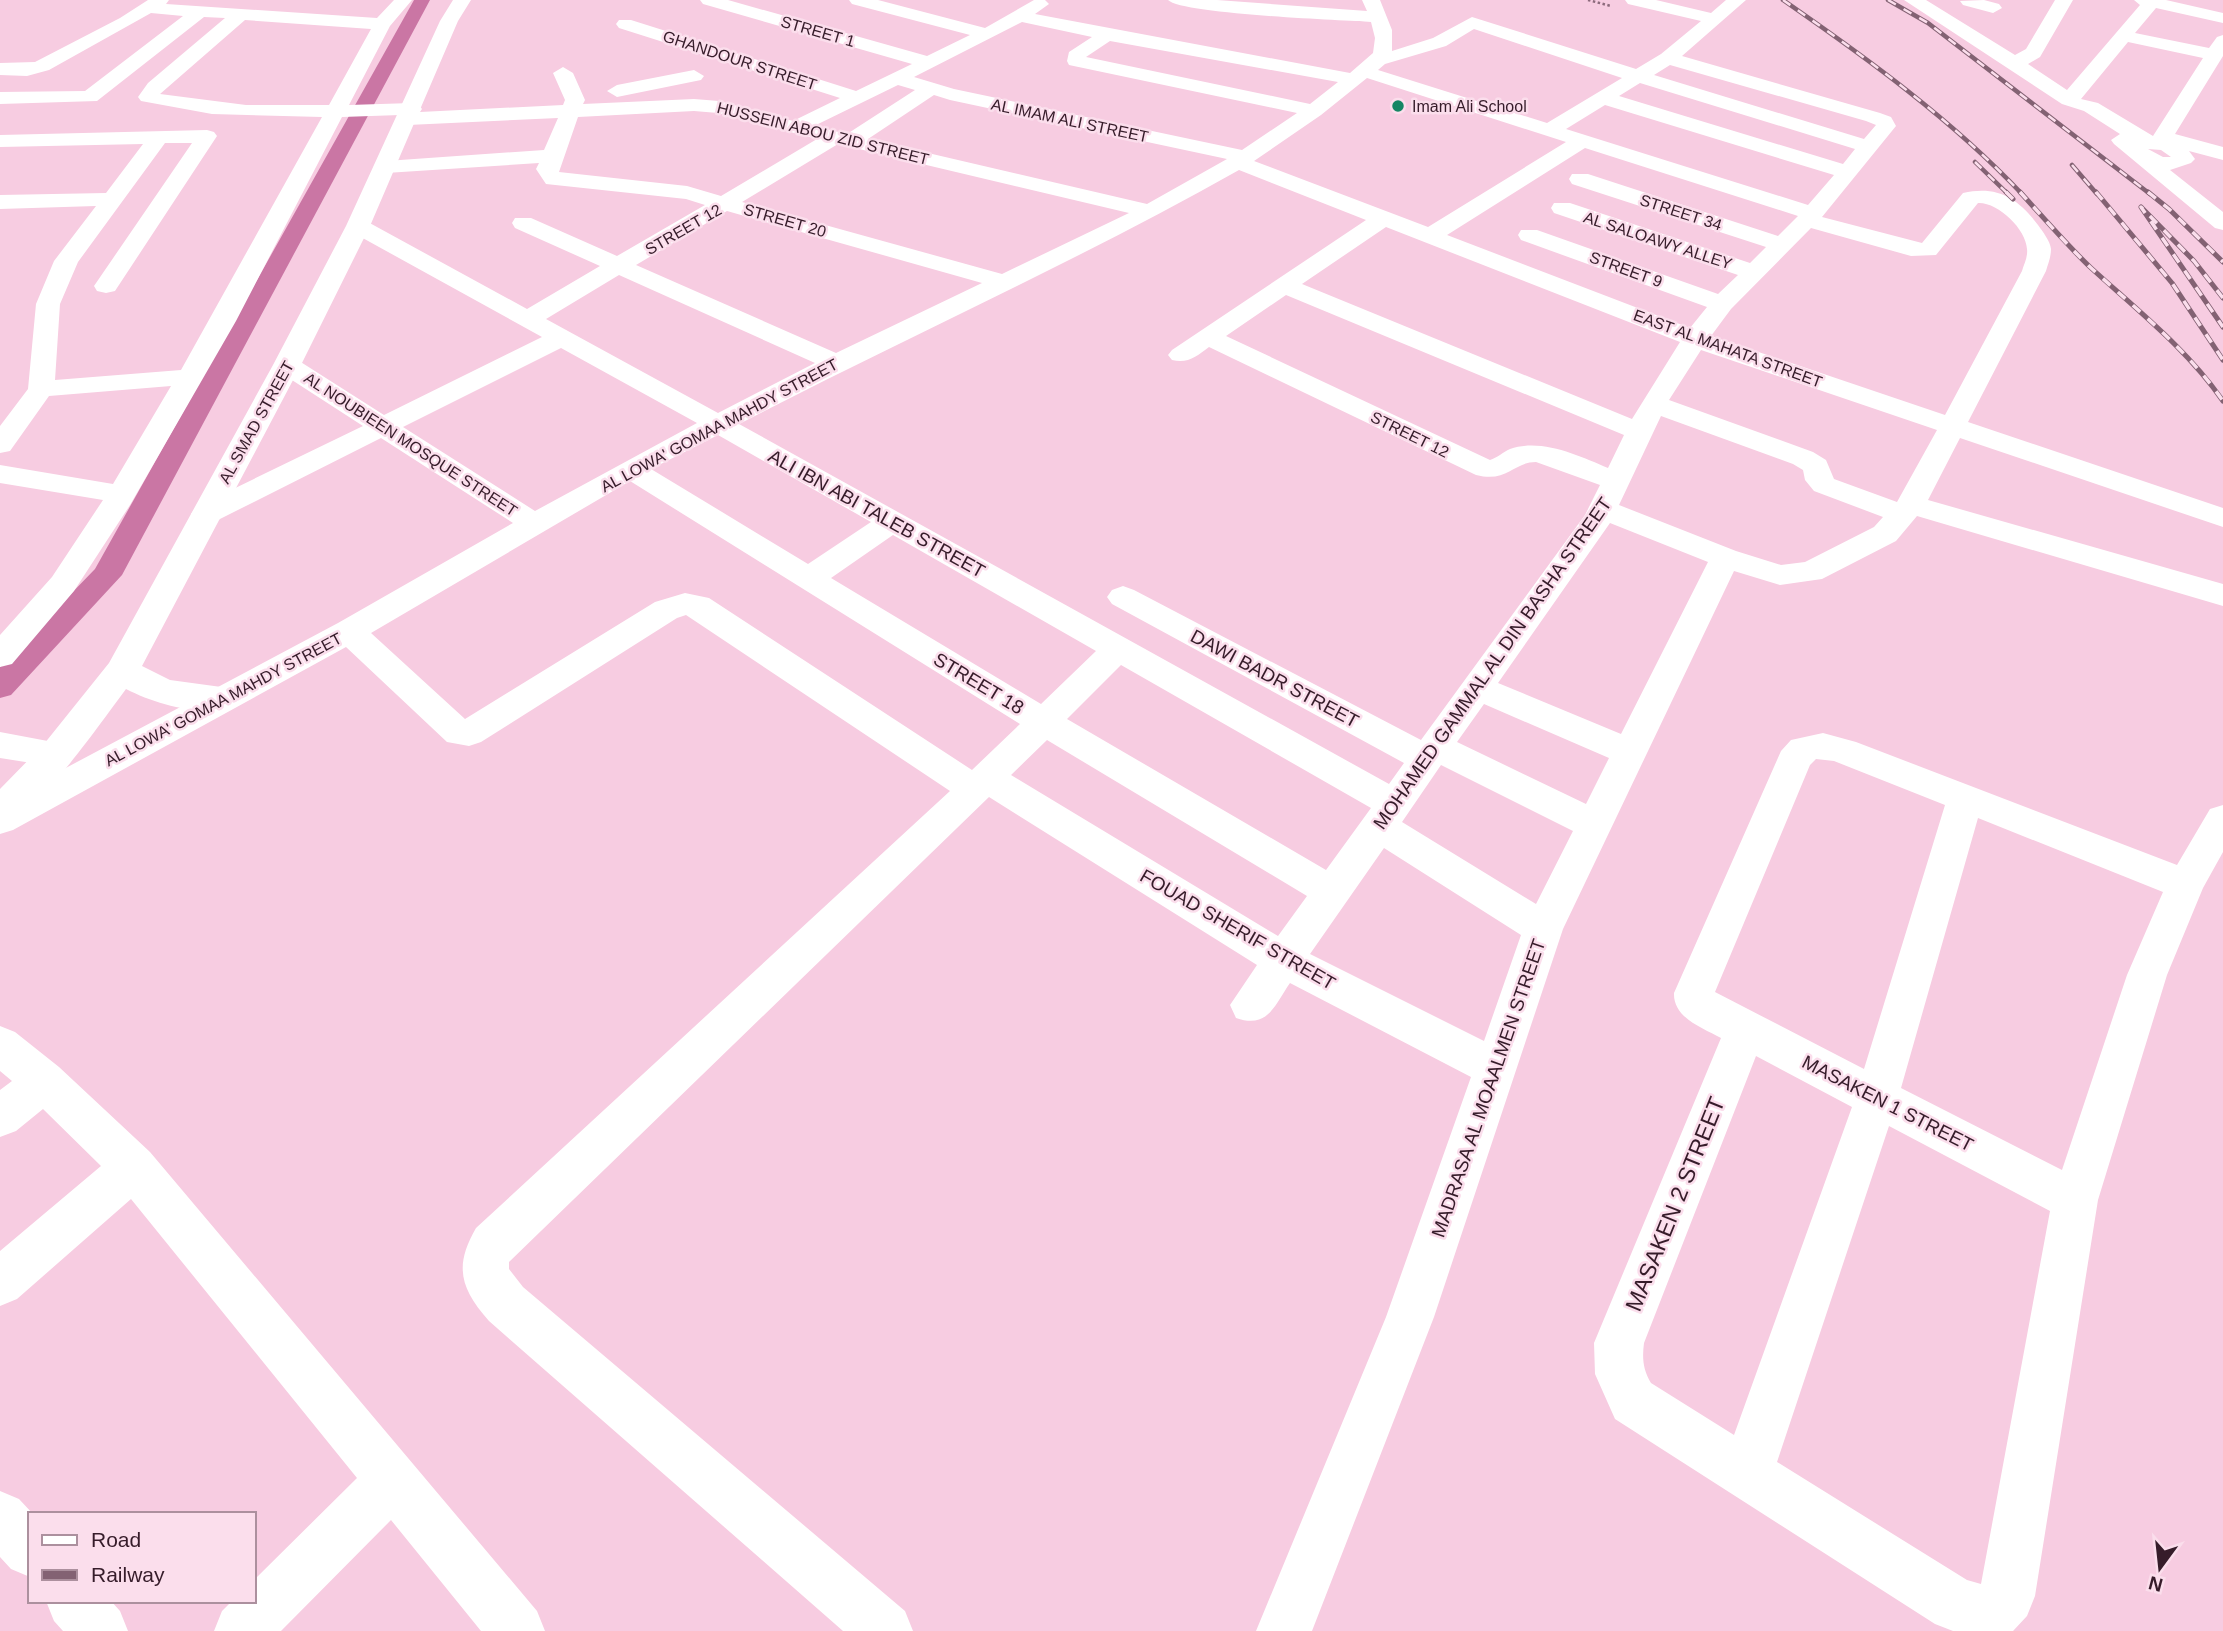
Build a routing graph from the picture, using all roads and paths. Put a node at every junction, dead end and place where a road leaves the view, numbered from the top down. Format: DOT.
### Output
graph roads {
  1 [pos="290,0"];
  2 [pos="403,0"];
  3 [pos="462,0"];
  4 [pos="709,0"];
  5 [pos="858,0"];
  6 [pos="1047,0"];
  7 [pos="1177,0"];
  8 [pos="1634,0"];
  9 [pos="1737,0"];
  10 [pos="1968,0"];
  11 [pos="2064,0"];
  12 [pos="2216,0"];
  13 [pos="2148,1"];
  14 [pos="2223,1"];
  15 [pos="155,4"];
  16 [pos="1232,4"];
  17 [pos="1488,4"];
  18 [pos="1374,5"];
  19 [pos="1922,5"];
  20 [pos="1993,8"];
  21 [pos="198,13"];
  22 [pos="240,15"];
  23 [pos="1020,16"];
  24 [pos="267,17"];
  25 [pos="2223,18"];
  26 [pos="1714,19"];
  27 [pos="2138,19"];
  28 [pos="1472,22"];
  29 [pos="382,24"];
  30 [pos="625,24"];
  31 [pos="2162,24"];
  32 [pos="987,34"];
  33 [pos="1107,35"];
  34 [pos="2124,36"];
  35 [pos="2218,42"];
  36 [pos="149,49"];
  37 [pos="70,50"];
  38 [pos="1668,58"];
  39 [pos="927,62"];
  40 [pos="2015,63"];
  41 [pos="2,69"];
  42 [pos="1367,71"];
  43 [pos="1314,72"];
  44 [pos="564,73"];
  45 [pos="694,76"];
  46 [pos="1640,77"];
  47 [pos="895,78"];
  48 [pos="930,89"];
  49 [pos="90,97"];
  50 [pos="148,97"];
  51 [pos="855,97"];
  52 [pos="0,98"];
  53 [pos="1603,98"];
  54 [pos="2072,101"];
  55 [pos="1276,103"];
  56 [pos="573,106"];
  57 [pos="232,108"];
  58 [pos="1314,111"];
  59 [pos="344,112"];
  60 [pos="402,113"];
  61 [pos="2201,122"];
  62 [pos="795,128"];
  63 [pos="1550,130"];
  64 [pos="207,136"];
  65 [pos="159,137"];
  66 [pos="1877,137"];
  67 [pos="844,139"];
  68 [pos="0,141"];
  69 [pos="1582,141"];
  70 [pos="2148,145"];
  71 [pos="2182,153"];
  72 [pos="2223,154"];
  73 [pos="554,156"];
  74 [pos="1242,160"];
  75 [pos="386,167"];
  76 [pos="1848,172"];
  77 [pos="1580,179"];
  78 [pos="112,199"];
  79 [pos="0,202"];
  80 [pos="726,203"];
  81 [pos="2200,204"];
  82 [pos="1562,208"];
  83 [pos="1150,211"];
  84 [pos="1810,217"];
  85 [pos="1384,218"];
  86 [pos="523,223"];
  87 [pos="2223,223"];
  88 [pos="358,226"];
  89 [pos="1529,234"];
  90 [pos="1430,236"];
  91 [pos="1782,245"];
  92 [pos="619,266"];
  93 [pos="1754,272"];
  94 [pos="1002,281"];
  95 [pos="106,286"];
  96 [pos="1286,286"];
  97 [pos="1722,303"];
  98 [pos="528,320"];
  99 [pos="1208,337"];
  100 [pos="561,338"];
  101 [pos="1695,339"];
  102 [pos="1181,355"];
  103 [pos="836,363"];
  104 [pos="287,365"];
  105 [pos="190,377"];
  106 [pos="41,389"];
  107 [pos="1653,404"];
  108 [pos="717,423"];
  109 [pos="384,425"];
  110 [pos="1952,426"];
  111 [pos="1641,432"];
  112 [pos="0,445"];
  113 [pos="631,469"];
  114 [pos="0,474"];
  115 [pos="1616,481"];
  116 [pos="120,494"];
  117 [pos="1603,509"];
  118 [pos="1906,509"];
  119 [pos="206,514"];
  120 [pos="2223,518"];
  121 [pos="892,522"];
  122 [pos="535,524"];
  123 [pos="1725,558"];
  124 [pos="808,579"];
  125 [pos="2223,595"];
  126 [pos="1123,597"];
  127 [pos="349,631"];
  128 [pos="1118,649"];
  129 [pos="0,656"];
  130 [pos="122,670"];
  131 [pos="1478,688"];
  132 [pos="223,698"];
  133 [pos="1044,722"];
  134 [pos="8,746"];
  135 [pos="1629,752"];
  136 [pos="1431,753"];
  137 [pos="57,754"];
  138 [pos="981,783"];
  139 [pos="1965,799"];
  140 [pos="0,814"];
  141 [pos="1387,815"];
  142 [pos="0,820"];
  143 [pos="2223,820"];
  144 [pos="1593,824"];
  145 [pos="2185,884"];
  146 [pos="1332,892"];
  147 [pos="1543,929"];
  148 [pos="1283,960"];
  149 [pos="1251,1005"];
  150 [pos="1746,1029"];
  151 [pos="0,1045"];
  152 [pos="1495,1068"];
  153 [pos="44,1081"];
  154 [pos="1877,1097"];
  155 [pos="0,1117"];
  156 [pos="134,1167"];
  157 [pos="2075,1200"];
  158 [pos="0,1282"];
  159 [pos="1747,1473"];
  160 [pos="394,1479"];
  161 [pos="0,1518"];
  162 [pos="28,1548"];
  163 [pos="76,1603"];
  164 [pos="100,1631"];
  165 [pos="242,1631"];
  166 [pos="517,1631"];
  167 [pos="885,1631"];
  168 [pos="1284,1631"];
  1 -- 24 [label="street"];
  2 -- 29 [label="street"];
  3 -- 60 [label="highway, AL SMAD STREET"];
  4 -- 39 [label="street, STREET 1"];
  5 -- 32 [label="street"];
  6 -- 23 [label="street"];
  7 -- 16 [label="street"];
  8 -- 26 [label="street"];
  9 -- 26 [label="street"];
  10 -- 19 [label="street"];
  10 -- 20 [label="street"];
  11 -- 40 [label="street"];
  12 -- 14 [label="street"];
  13 -- 25 [label="street"];
  13 -- 27 [label="street"];
  15 -- 21 [label="street"];
  15 -- 37 [label="street"];
  16 -- 18 [label="street"];
  17 -- 28 [label="street"];
  18 -- 42 [label="street"];
  19 -- 40 [label="street"];
  21 -- 22 [label="street"];
  21 -- 36 [label="street"];
  22 -- 24 [label="street"];
  22 -- 50 [label="street"];
  23 -- 32 [label="street"];
  23 -- 33 [label="street"];
  24 -- 29 [label="street"];
  26 -- 38 [label="street"];
  27 -- 31 [label="street"];
  27 -- 34 [label="street"];
  28 -- 42 [label="street"];
  28 -- 46 [label="street"];
  29 -- 59 [label="street"];
  30 -- 51 [label="street, GHANDOUR STREET"];
  32 -- 39 [label="street"];
  33 -- 43 [label="street"];
  33 -- 55 [label="street"];
  34 -- 35 [label="street"];
  34 -- 54 [label="street"];
  35 -- 70 [label="street"];
  36 -- 37 [label="street"];
  36 -- 49 [label="street"];
  37 -- 41 [label="street"];
  37 -- 41 [label="street"];
  38 -- 46 [label="street"];
  38 -- 66 [label="street"];
  39 -- 47 [label="street"];
  40 -- 54 [label="street"];
  42 -- 43 [label="street"];
  42 -- 58 [label="street, AL LOWA' GOMAA MAHDY STREET"];
  42 -- 63 [label="street"];
  43 -- 55 [label="street"];
  44 -- 56 [label="street"];
  45 -- 56 [label="street"];
  46 -- 53 [label="street"];
  46 -- 66 [label="street"];
  47 -- 48 [label="street, AL IMAM ALI STREET"];
  47 -- 51 [label="street"];
  48 -- 67 [label="street, STREET 12"];
  48 -- 74 [label="street, AL IMAM ALI STREET"];
  49 -- 50 [label="street, HUSSEIN ABOU ZID STREET"];
  49 -- 52 [label="street, HUSSEIN ABOU ZID STREET"];
  50 -- 57 [label="street, HUSSEIN ABOU ZID STREET"];
  51 -- 62 [label="street"];
  53 -- 63 [label="street"];
  53 -- 76 [label="street"];
  54 -- 70 [label="street"];
  55 -- 58 [label="street"];
  56 -- 60 [label="street, HUSSEIN ABOU ZID STREET"];
  56 -- 62 [label="street, HUSSEIN ABOU ZID STREET"];
  56 -- 73 [label="street"];
  57 -- 59 [label="street, HUSSEIN ABOU ZID STREET"];
  57 -- 64 [label="street"];
  58 -- 74 [label="street, AL LOWA' GOMAA MAHDY STREET"];
  59 -- 60 [label="street, HUSSEIN ABOU ZID STREET"];
  59 -- 105 [label="street"];
  60 -- 75 [label="highway, AL SMAD STREET"];
  61 -- 71 [label="street"];
  62 -- 67 [label="street, HUSSEIN ABOU ZID STREET"];
  63 -- 69 [label="street"];
  64 -- 65 [label="street"];
  64 -- 95 [label="street"];
  65 -- 68 [label="street"];
  65 -- 78 [label="street"];
  66 -- 76 [label="street, MOHAMED GAMMAL AL DIN BASHA STREET"];
  67 -- 80 [label="street, STREET 12"];
  67 -- 83 [label="street, HUSSEIN ABOU ZID STREET"];
  69 -- 84 [label="street"];
  69 -- 90 [label="street"];
  70 -- 71 [label="street"];
  70 -- 71 [label="street"];
  70 -- 81 [label="street"];
  71 -- 72 [label="street"];
  71 -- 81 [label="street"];
  73 -- 75 [label="street"];
  73 -- 80 [label="street, STREET 20"];
  74 -- 83 [label="street, AL LOWA' GOMAA MAHDY STREET"];
  74 -- 85 [label="street, EAST AL MAHATA STREET"];
  75 -- 88 [label="highway, AL SMAD STREET"];
  76 -- 84 [label="street, MOHAMED GAMMAL AL DIN BASHA STREET"];
  77 -- 91 [label="street, STREET 34"];
  78 -- 79 [label="street"];
  78 -- 106 [label="street"];
  80 -- 92 [label="street, STREET 12"];
  80 -- 94 [label="street, STREET 20"];
  81 -- 87 [label="street"];
  82 -- 93 [label="street, AL SALOAWY ALLEY"];
  83 -- 94 [label="street, AL LOWA' GOMAA MAHDY STREET"];
  84 -- 91 [label="street, MOHAMED GAMMAL AL DIN BASHA STREET"];
  84 -- 110 [label="street"];
  85 -- 90 [label="street, EAST AL MAHATA STREET"];
  85 -- 96 [label="street"];
  86 -- 92 [label="street"];
  88 -- 98 [label="street, ALI IBN ABI TALEB STREET"];
  88 -- 104 [label="highway, AL SMAD STREET"];
  89 -- 97 [label="street, STREET 9"];
  90 -- 101 [label="street, EAST AL MAHATA STREET"];
  91 -- 93 [label="street, MOHAMED GAMMAL AL DIN BASHA STREET"];
  92 -- 98 [label="street, STREET 12"];
  92 -- 103 [label="street"];
  93 -- 97 [label="street, MOHAMED GAMMAL AL DIN BASHA STREET"];
  94 -- 103 [label="street, AL LOWA' GOMAA MAHDY STREET"];
  96 -- 99 [label="street"];
  96 -- 111 [label="street"];
  97 -- 101 [label="street, MOHAMED GAMMAL AL DIN BASHA STREET"];
  98 -- 100 [label="street, ALI IBN ABI TALEB STREET"];
  99 -- 102 [label="street"];
  99 -- 115 [label="street, STREET 12"];
  100 -- 108 [label="street, ALI IBN ABI TALEB STREET"];
  100 -- 109 [label="street"];
  101 -- 107 [label="street, MOHAMED GAMMAL AL DIN BASHA STREET"];
  101 -- 110 [label="street, EAST AL MAHATA STREET"];
  103 -- 108 [label="street, AL LOWA' GOMAA MAHDY STREET"];
  104 -- 109 [label="street, AL NOUBIEEN MOSQUE STREET"];
  104 -- 119 [label="highway, AL SMAD STREET"];
  105 -- 106 [label="street"];
  105 -- 116 [label="street"];
  106 -- 112 [label="street"];
  107 -- 111 [label="street, MOHAMED GAMMAL AL DIN BASHA STREET"];
  107 -- 118 [label="street"];
  108 -- 113 [label="street, AL LOWA' GOMAA MAHDY STREET"];
  108 -- 121 [label="street, ALI IBN ABI TALEB STREET"];
  109 -- 119 [label="street"];
  109 -- 122 [label="street, AL NOUBIEEN MOSQUE STREET"];
  110 -- 118 [label="street"];
  110 -- 120 [label="street, EAST AL MAHATA STREET"];
  111 -- 115 [label="street, MOHAMED GAMMAL AL DIN BASHA STREET"];
  113 -- 122 [label="street, AL LOWA' GOMAA MAHDY STREET"];
  113 -- 124 [label="street, STREET 18"];
  114 -- 116 [label="street"];
  115 -- 117 [label="street, MOHAMED GAMMAL AL DIN BASHA STREET"];
  116 -- 129 [label="street"];
  117 -- 123 [label="street"];
  117 -- 131 [label="street, MOHAMED GAMMAL AL DIN BASHA STREET"];
  118 -- 123 [label="street"];
  118 -- 125 [label="street"];
  119 -- 130 [label="highway, AL SMAD STREET"];
  121 -- 124 [label="street"];
  121 -- 128 [label="street, ALI IBN ABI TALEB STREET"];
  122 -- 127 [label="street, AL LOWA' GOMAA MAHDY STREET"];
  123 -- 135 [label="street, MADRASA AL MOAALMEN STREET"];
  124 -- 133 [label="street, STREET 18"];
  126 -- 136 [label="street, DAWI BADR STREET"];
  127 -- 132 [label="street, AL LOWA' GOMAA MAHDY STREET"];
  127 -- 138 [label="street, FOUAD SHERIF STREET"];
  128 -- 133 [label="street"];
  128 -- 141 [label="street, ALI IBN ABI TALEB STREET"];
  130 -- 132 [label="highway"];
  130 -- 137 [label="highway, AL SMAD STREET"];
  131 -- 135 [label="street"];
  131 -- 136 [label="street, MOHAMED GAMMAL AL DIN BASHA STREET"];
  132 -- 142 [label="street, AL LOWA' GOMAA MAHDY STREET"];
  133 -- 138 [label="street"];
  133 -- 146 [label="street, STREET 18"];
  134 -- 137 [label="street"];
  135 -- 144 [label="street, MADRASA AL MOAALMEN STREET"];
  136 -- 141 [label="street, MOHAMED GAMMAL AL DIN BASHA STREET"];
  136 -- 144 [label="street, DAWI BADR STREET"];
  137 -- 140 [label="highway, AL SMAD STREET"];
  138 -- 148 [label="street, FOUAD SHERIF STREET"];
  138 -- 167 [label="street"];
  139 -- 145 [label="street"];
  139 -- 150 [label="street, MASAKEN 1 STREET"];
  139 -- 154 [label="street"];
  141 -- 146 [label="street, MOHAMED GAMMAL AL DIN BASHA STREET"];
  141 -- 147 [label="street, ALI IBN ABI TALEB STREET"];
  143 -- 145 [label="street"];
  144 -- 147 [label="street, MADRASA AL MOAALMEN STREET"];
  145 -- 157 [label="street"];
  146 -- 148 [label="street, MOHAMED GAMMAL AL DIN BASHA STREET"];
  147 -- 152 [label="street, MADRASA AL MOAALMEN STREET"];
  148 -- 149 [label="street, MOHAMED GAMMAL AL DIN BASHA STREET"];
  148 -- 152 [label="street, FOUAD SHERIF STREET"];
  150 -- 154 [label="street, MASAKEN 1 STREET"];
  150 -- 159 [label="street, MASAKEN 2 STREET"];
  151 -- 153 [label="street"];
  152 -- 168 [label="street, MADRASA AL MOAALMEN STREET"];
  153 -- 155 [label="street"];
  153 -- 156 [label="street"];
  154 -- 157 [label="street, MASAKEN 1 STREET"];
  154 -- 159 [label="street"];
  156 -- 158 [label="street"];
  156 -- 160 [label="street"];
  157 -- 159 [label="street"];
  160 -- 165 [label="street"];
  160 -- 166 [label="street"];
  161 -- 162 [label="street"];
  163 -- 164 [label="street"];
}
